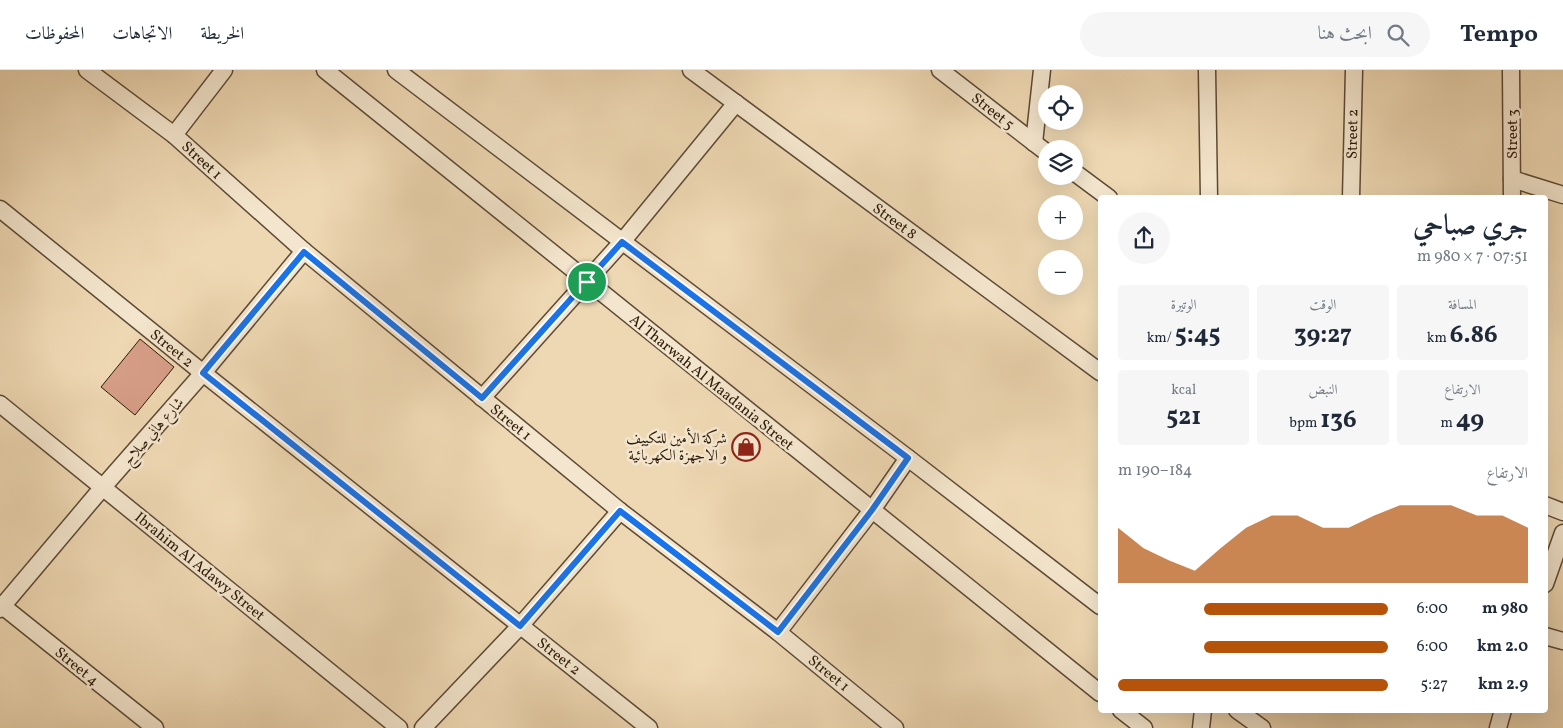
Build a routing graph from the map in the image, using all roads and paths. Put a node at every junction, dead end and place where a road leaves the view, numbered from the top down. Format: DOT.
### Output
graph roads {
  1 [pos="88,70"];
  2 [pos="224,70"];
  3 [pos="325,70"];
  4 [pos="396,70"];
  5 [pos="691,70"];
  6 [pos="940,70"];
  7 [pos="1042,70"];
  8 [pos="1207,70"];
  9 [pos="1354,70"];
  10 [pos="1511,70"];
  11 [pos="736,103"];
  12 [pos="174,135"];
  13 [pos="1040,140"];
  14 [pos="1038,145"];
  15 [pos="1083,179"];
  16 [pos="1512,179"];
  17 [pos="1105,195"];
  18 [pos="1209,195"];
  19 [pos="1351,195"];
  20 [pos="1512,195"];
  21 [pos="1563,195"];
  22 [pos="0,209"];
  23 [pos="622,242"];
  24 [pos="304,252"];
  25 [pos="587,282"];
  26 [pos="1098,371"];
  27 [pos="203,373"];
  28 [pos="482,398"];
  29 [pos="0,404"];
  30 [pos="908,458"];
  31 [pos="103,487"];
  32 [pos="1548,506"];
  33 [pos="872,510"];
  34 [pos="620,511"];
  35 [pos="1563,512"];
  36 [pos="1563,534"];
  37 [pos="1558,564"];
  38 [pos="1548,579"];
  39 [pos="1098,604"];
  40 [pos="1,606"];
  41 [pos="520,626"];
  42 [pos="778,632"];
  43 [pos="1548,637"];
  44 [pos="1563,641"];
  45 [pos="1098,691"];
  46 [pos="1125,713"];
  47 [pos="1203,713"];
  48 [pos="1241,713"];
  49 [pos="1502,713"];
  50 [pos="155,728"];
  51 [pos="399,728"];
  52 [pos="422,728"];
  53 [pos="650,728"];
  54 [pos="895,728"];
  55 [pos="1144,728"];
  56 [pos="1201,728"];
  57 [pos="1262,728"];
  58 [pos="1498,728"];
  1 -- 12 [label="street, Street 1"];
  2 -- 12 [label="street"];
  3 -- 25 [label="street, Al Tharwah Al Maadania Street"];
  4 -- 23 [label="street"];
  5 -- 11 [label="street, Street 8"];
  6 -- 14 [label="street, Street 5"];
  7 -- 13 [label="street"];
  8 -- 18 [label="street"];
  9 -- 19 [label="street, Street 2"];
  10 -- 16 [label="street, Street 3"];
  11 -- 23 [label="street"];
  11 -- 26 [label="street, Street 8"];
  12 -- 24 [label="street, Street 1"];
  15 -- 17 [label="street"];
  16 -- 20 [label="street, Street 3"];
  16 -- 21 [label="street"];
  22 -- 27 [label="street, Street 2"];
  23 -- 25 [label="street"];
  23 -- 30 [label="street"];
  24 -- 27 [label="street, شارع هاني صلاح"];
  24 -- 28 [label="street, Street 1"];
  25 -- 28 [label="street"];
  25 -- 33 [label="street, Al Tharwah Al Maadania Street"];
  27 -- 31 [label="street, شارع هاني صلاح"];
  27 -- 41 [label="street, Street 2"];
  28 -- 34 [label="street, Street 1"];
  29 -- 31 [label="street, Ibrahim Al Adawy Street"];
  30 -- 33 [label="street"];
  30 -- 39 [label="street"];
  31 -- 40 [label="street, شارع هاني صلاح"];
  31 -- 51 [label="street, Ibrahim Al Adawy Street"];
  32 -- 35 [label="street"];
  33 -- 42 [label="street"];
  33 -- 45 [label="street, Al Tharwah Al Maadania Street"];
  34 -- 41 [label="street"];
  34 -- 42 [label="street, Street 1"];
  36 -- 37 [label="street"];
  37 -- 38 [label="street"];
  40 -- 50 [label="street, Street 4"];
  41 -- 52 [label="street"];
  41 -- 53 [label="street, Street 2"];
  42 -- 54 [label="street, Street 1"];
  43 -- 44 [label="street"];
  46 -- 55 [label="street"];
  47 -- 56 [label="street"];
  48 -- 57 [label="street"];
  49 -- 58 [label="street"];
}
